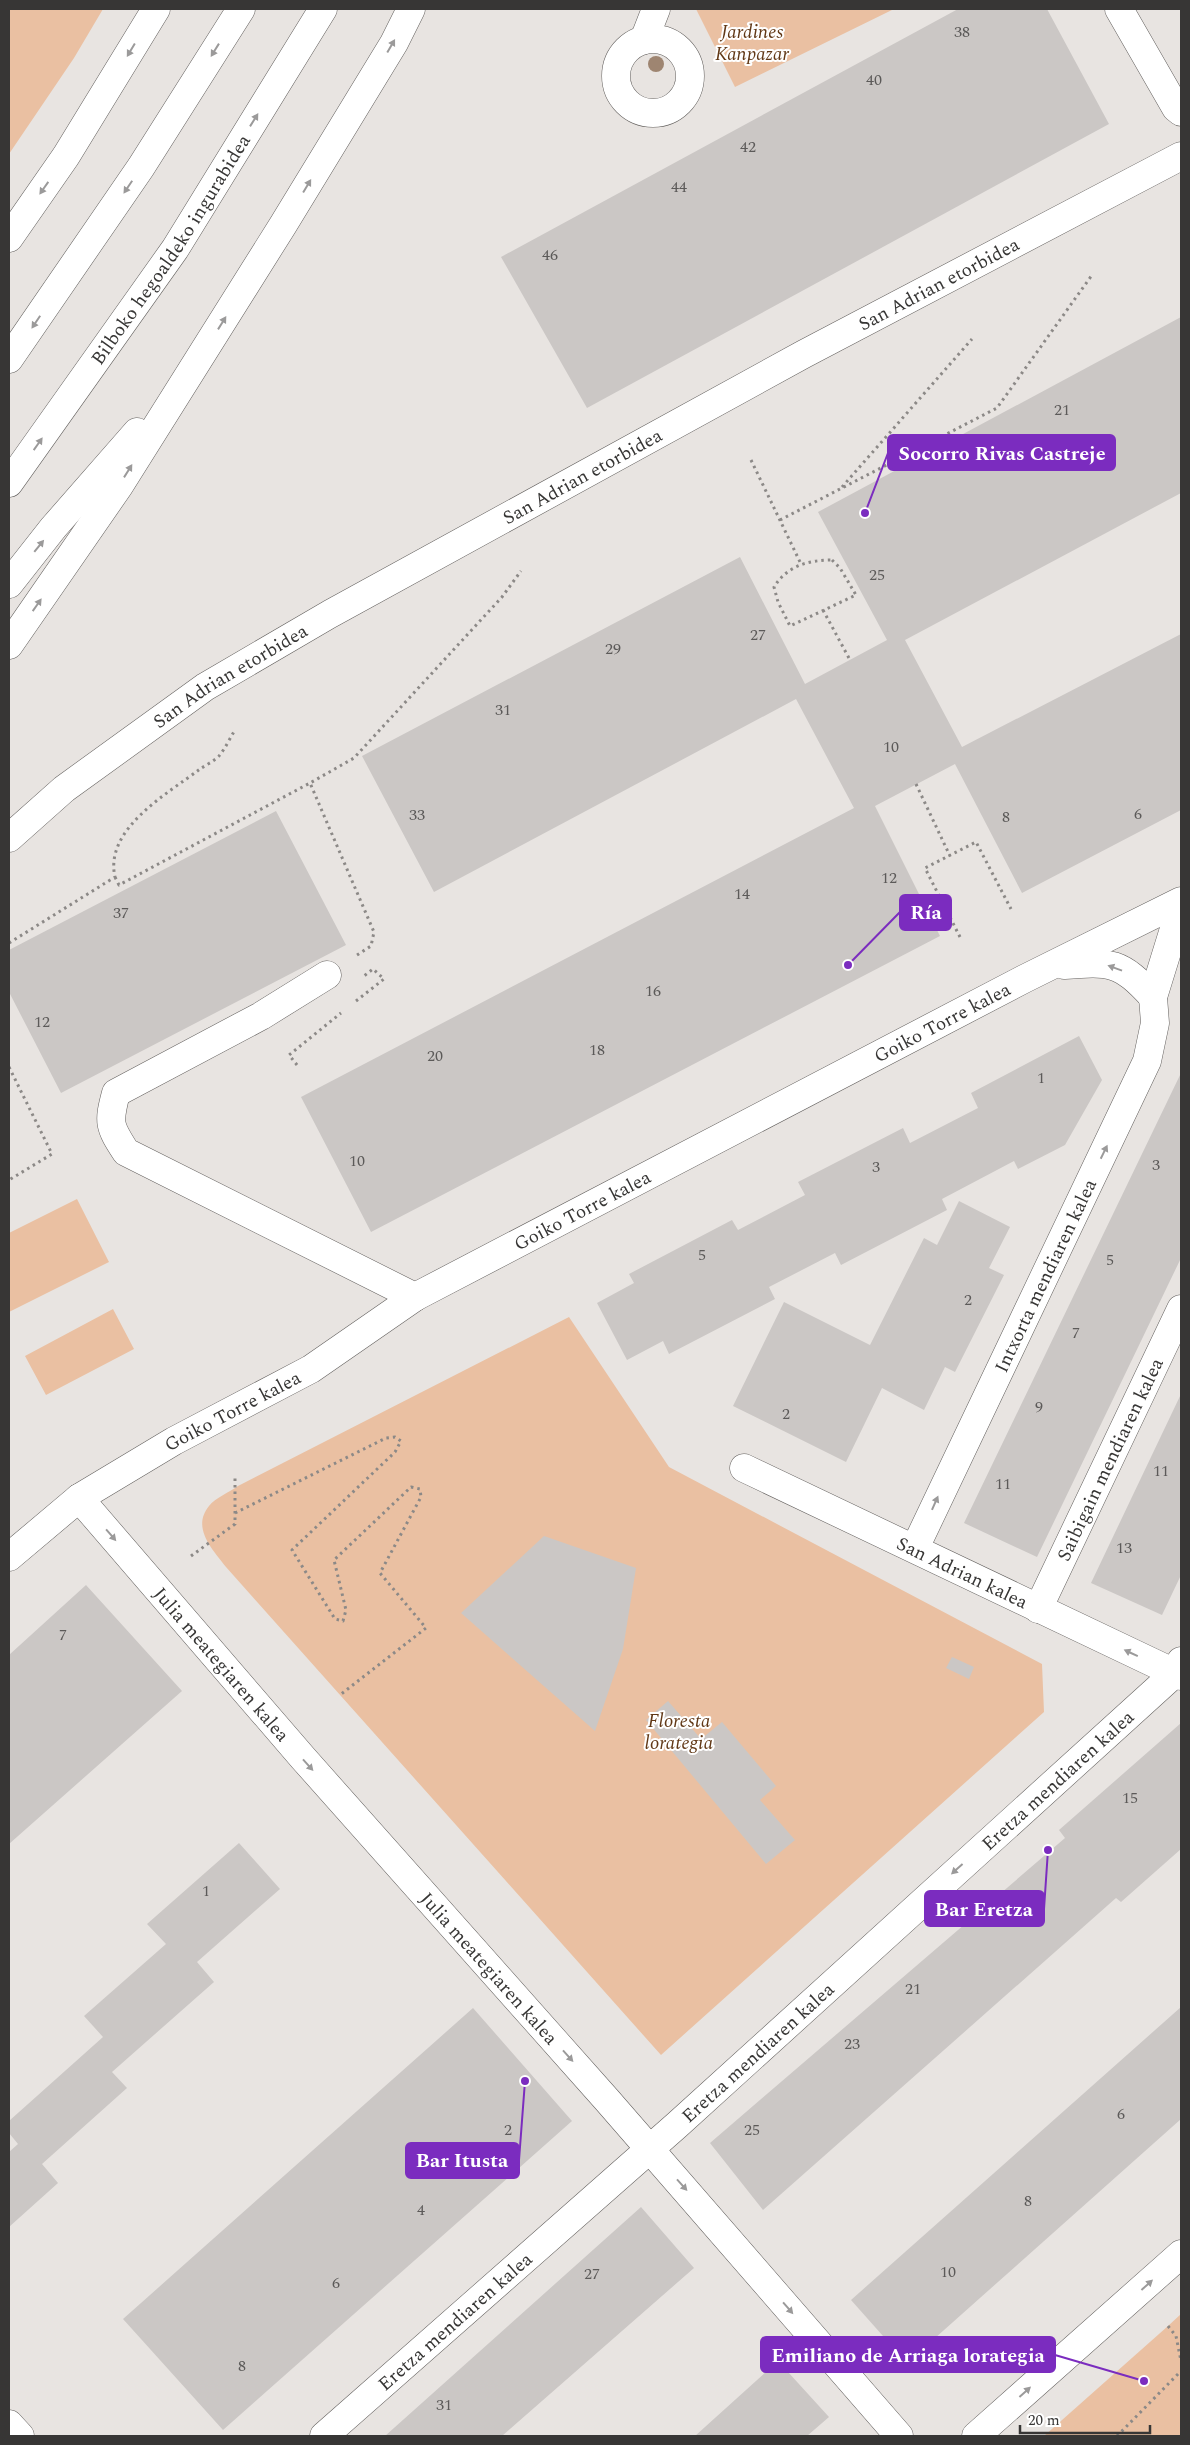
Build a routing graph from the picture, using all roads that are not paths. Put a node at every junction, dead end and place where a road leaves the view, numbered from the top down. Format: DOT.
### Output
graph roads {
  1 [pos="156,9"];
  2 [pos="241,9"];
  3 [pos="323,9"];
  4 [pos="411,9"];
  5 [pos="656,9"];
  6 [pos="1119,9"];
  7 [pos="644,40"];
  8 [pos="1181,112"];
  9 [pos="1181,156"];
  10 [pos="9,238"];
  11 [pos="9,359"];
  12 [pos="196,365"];
  13 [pos="9,483"];
  14 [pos="9,584"];
  15 [pos="9,645"];
  16 [pos="9,838"];
  17 [pos="1181,901"];
  18 [pos="1181,920"];
  19 [pos="1052,966"];
  20 [pos="327,975"];
  21 [pos="1153,997"];
  22 [pos="415,1297"];
  23 [pos="1181,1309"];
  24 [pos="744,1468"];
  25 [pos="79,1498"];
  26 [pos="915,1548"];
  27 [pos="9,1557"];
  28 [pos="1038,1609"];
  29 [pos="1179,1670"];
  30 [pos="649,2149"];
  31 [pos="1181,2254"];
  32 [pos="9,2424"];
  33 [pos="20,2436"];
  34 [pos="324,2436"];
  35 [pos="899,2436"];
  36 [pos="976,2436"];
  1 -- 10 [label="main road, one-way"];
  2 -- 11 [label="main road, one-way"];
  13 -- 3 [label="main road, Bilboko hegoaldeko ingurabidea, one-way"];
  12 -- 4 [label="main road, one-way"];
  5 -- 7 [label="main road"];
  6 -- 8 [label="main road"];
  9 -- 16 [label="main road, San Adrian etorbidea"];
  14 -- 12 [label="main road, one-way"];
  15 -- 12 [label="main road, one-way"];
  17 -- 19 [label="main road, Goiko Torre kalea"];
  18 -- 21 [label="main road, Intxorta mendiaren kalea"];
  21 -- 19 [label="main road, one-way"];
  19 -- 22 [label="main road, Goiko Torre kalea"];
  20 -- 22 [label="main road"];
  26 -- 21 [label="main road, Intxorta mendiaren kalea, one-way"];
  22 -- 25 [label="main road, Goiko Torre kalea"];
  23 -- 28 [label="main road, Saibigain mendiaren kalea"];
  24 -- 26 [label="main road, San Adrian kalea"];
  25 -- 27 [label="main road, Goiko Torre kalea"];
  25 -- 30 [label="main road, Julia meategiaren kalea, one-way"];
  26 -- 28 [label="main road, San Adrian kalea"];
  29 -- 28 [label="main road, San Adrian kalea, one-way"];
  29 -- 30 [label="main road, Eretza mendiaren kalea, one-way"];
  30 -- 34 [label="main road, Eretza mendiaren kalea"];
  30 -- 35 [label="main road, Julia meategiaren kalea, one-way"];
  36 -- 31 [label="main road, one-way"];
  32 -- 33 [label="main road"];
}
